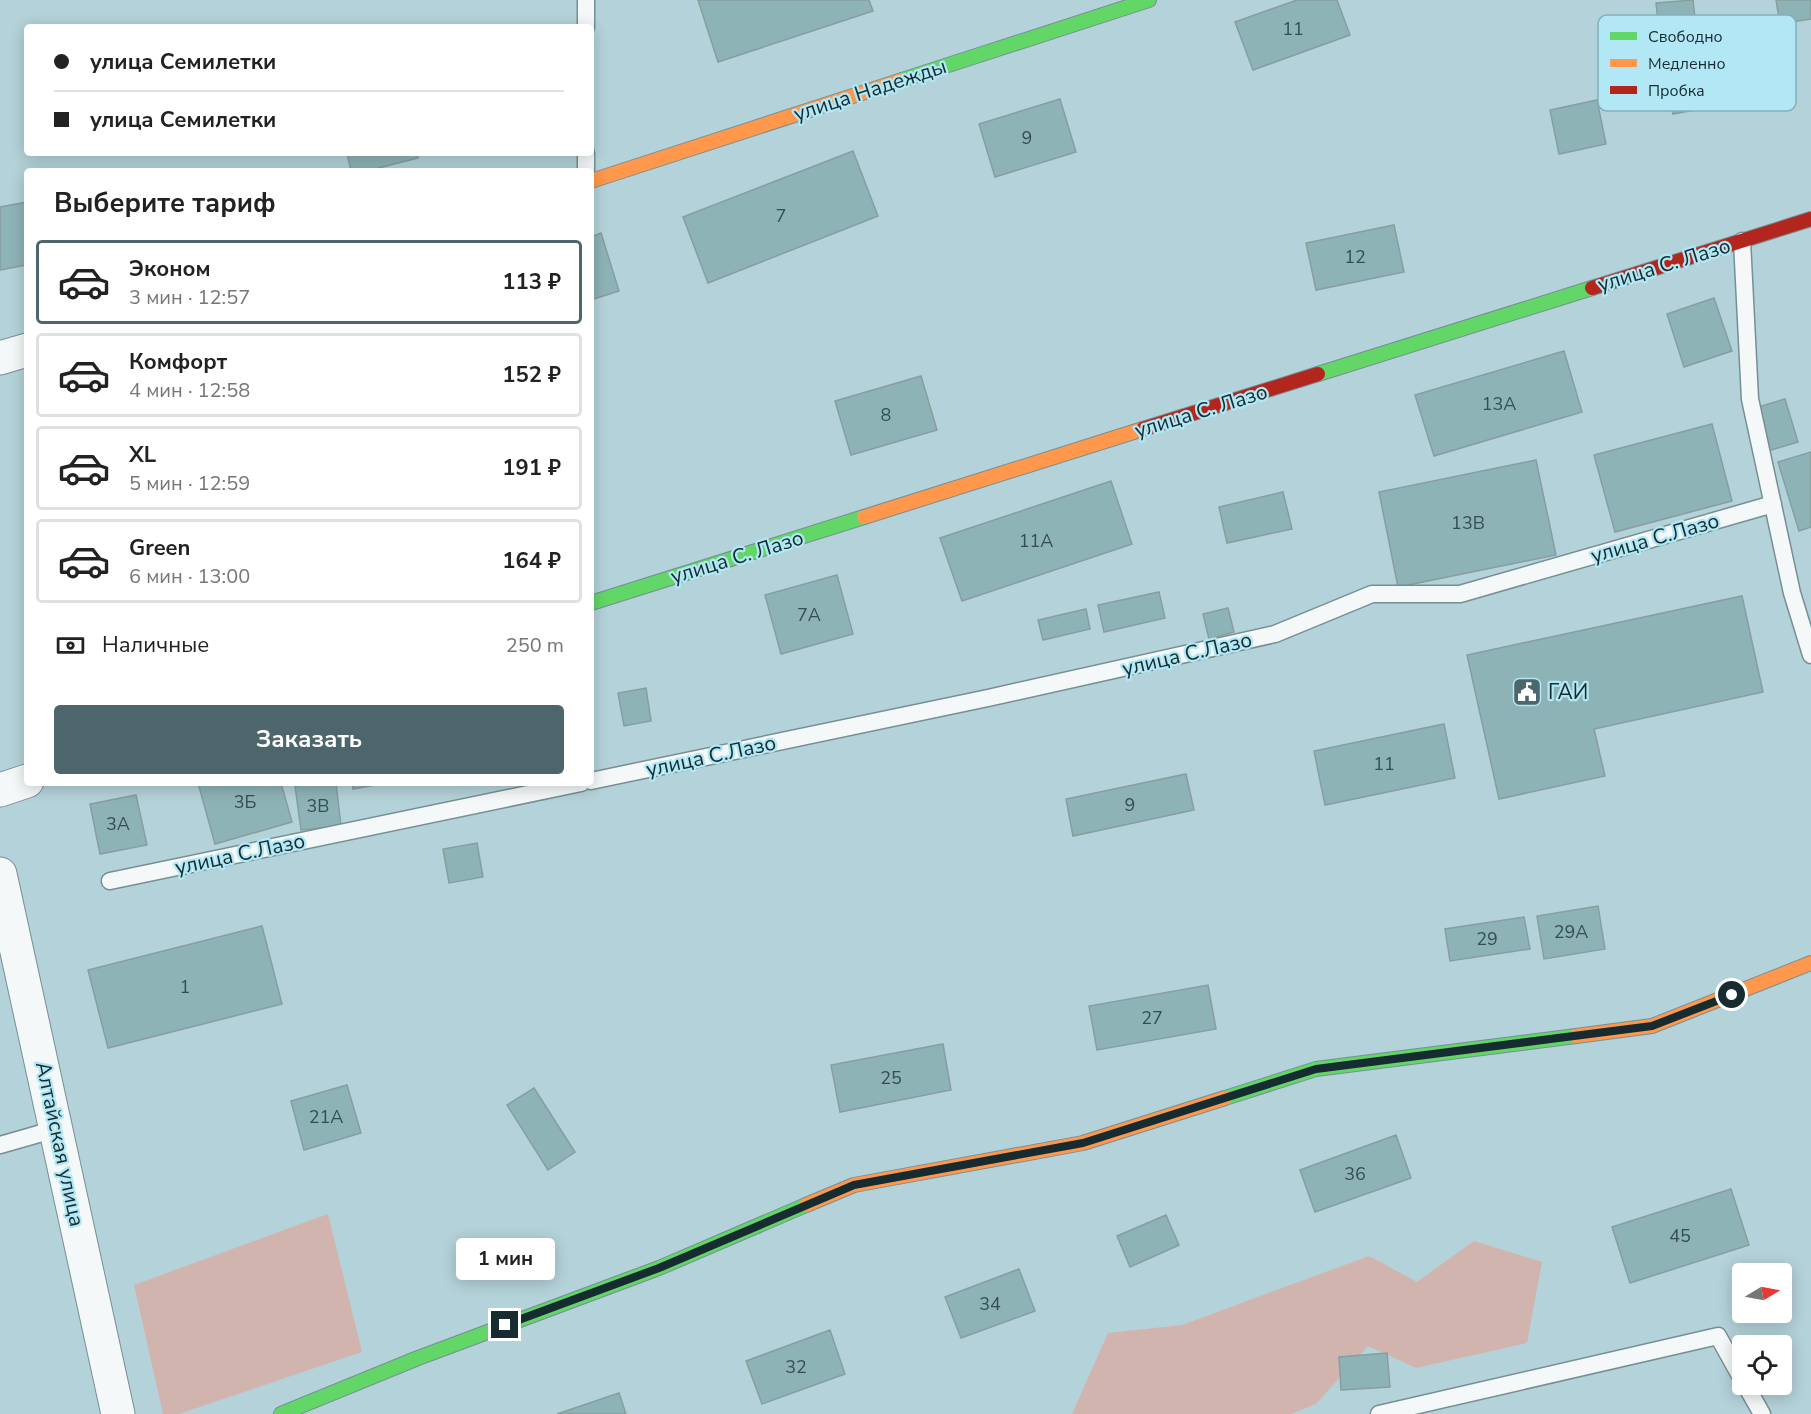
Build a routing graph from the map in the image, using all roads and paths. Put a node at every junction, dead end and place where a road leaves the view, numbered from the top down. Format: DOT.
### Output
graph roads {
  1 [pos="586,0"];
  2 [pos="1149,0"];
  3 [pos="586,24"];
  4 [pos="594,180"];
  5 [pos="1811,219"];
  6 [pos="1742,241"];
  7 [pos="24,351"];
  8 [pos="0,358"];
  9 [pos="1773,504"];
  10 [pos="594,602"];
  11 [pos="1811,655"];
  12 [pos="594,780"];
  13 [pos="24,782"];
  14 [pos="567,786"];
  15 [pos="0,790"];
  16 [pos="0,874"];
  17 [pos="110,881"];
  18 [pos="5,913"];
  19 [pos="1811,963"];
  20 [pos="56,1129"];
  21 [pos="0,1145"];
  22 [pos="1732,1361"];
  23 [pos="1751,1395"];
  24 [pos="118,1414"];
  25 [pos="281,1414"];
  26 [pos="1379,1414"];
  27 [pos="1762,1414"];
  1 -- 3 [label="lane"];
  2 -- 4 [label="street, улица Надежды"];
  5 -- 6 [label="street, улица С. Лазо"];
  6 -- 9 [label="lane"];
  6 -- 10 [label="street, улица С. Лазо"];
  7 -- 8 [label="street"];
  9 -- 11 [label="lane"];
  9 -- 12 [label="lane, улица С.Лазо"];
  13 -- 15 [label="street"];
  14 -- 17 [label="lane, улица С.Лазо"];
  16 -- 18 [label="street, Алтайская улица"];
  18 -- 20 [label="street, Алтайская улица"];
  19 -- 25 [label="street"];
  20 -- 21 [label="lane"];
  20 -- 24 [label="street, Алтайская улица"];
  22 -- 26 [label="lane"];
  23 -- 27 [label="lane"];
}
